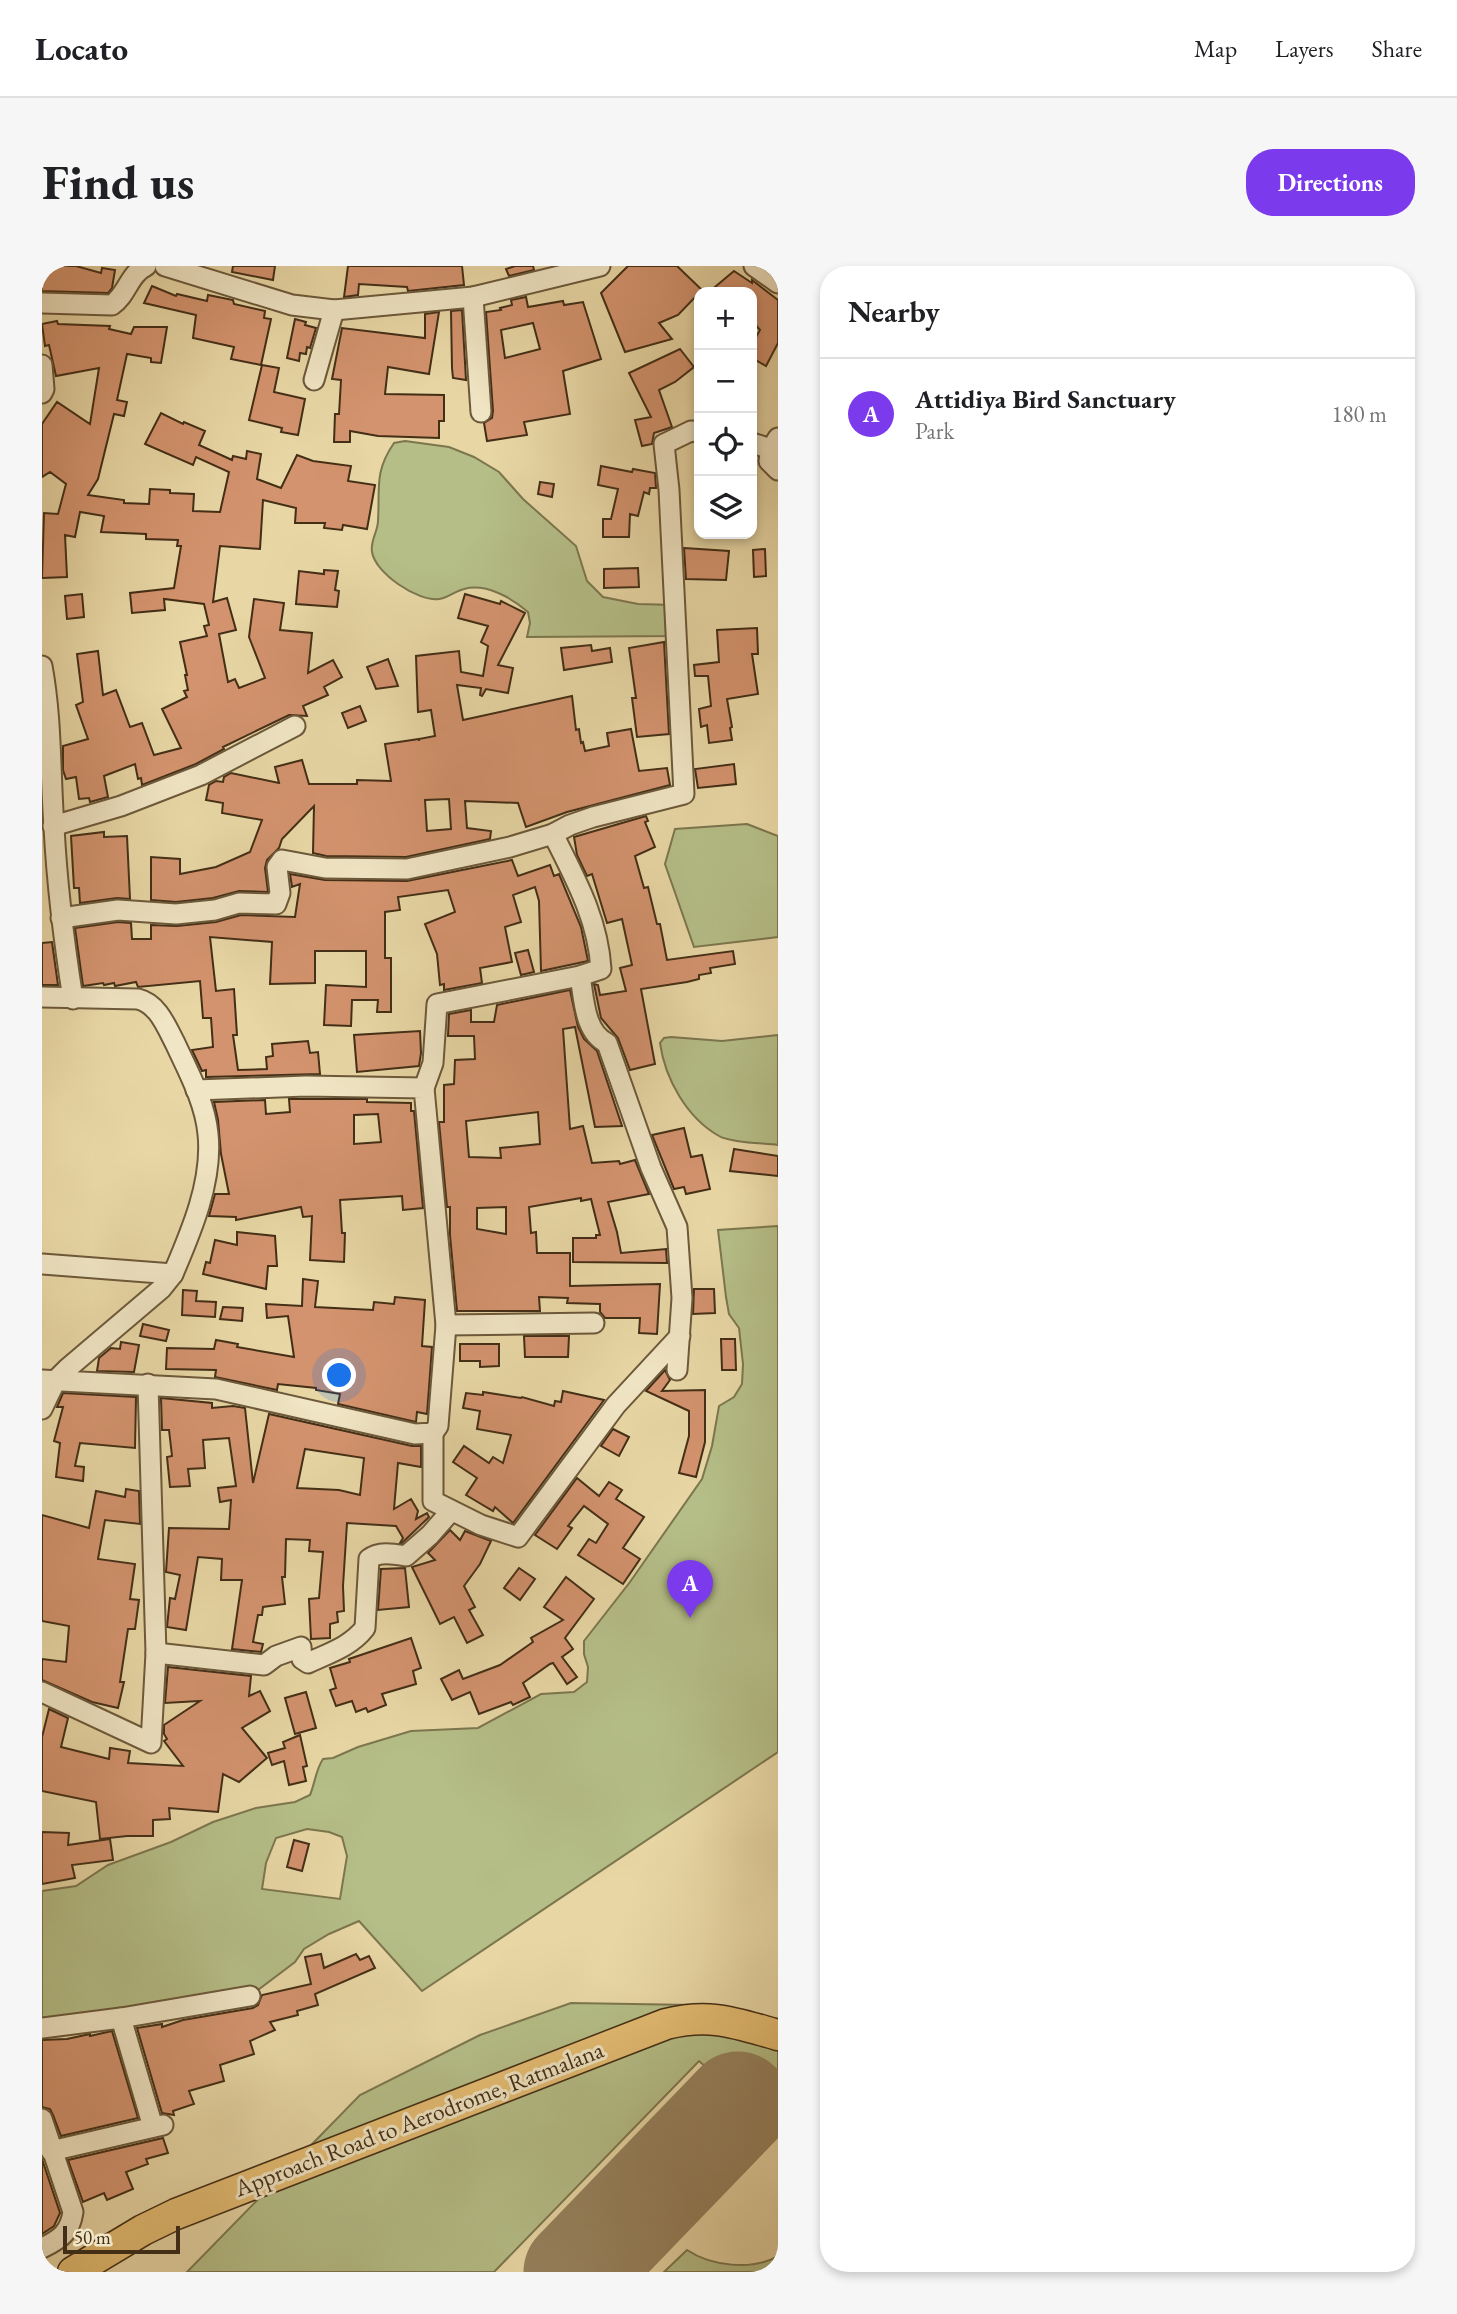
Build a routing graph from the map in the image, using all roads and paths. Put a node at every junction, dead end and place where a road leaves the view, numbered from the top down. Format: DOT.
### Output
graph roads {
  1 [pos="165,266"];
  2 [pos="600,266"];
  3 [pos="754,266"];
  4 [pos="139,267"];
  5 [pos="778,283"];
  6 [pos="474,297"];
  7 [pos="42,303"];
  8 [pos="334,310"];
  9 [pos="42,365"];
  10 [pos="314,380"];
  11 [pos="42,393"];
  12 [pos="481,412"];
  13 [pos="694,431"];
  14 [pos="757,443"];
  15 [pos="775,444"];
  16 [pos="778,470"];
  17 [pos="42,666"];
  18 [pos="295,726"];
  19 [pos="54,827"];
  20 [pos="553,834"];
  21 [pos="61,918"];
  22 [pos="580,976"];
  23 [pos="42,997"];
  24 [pos="73,999"];
  25 [pos="424,1088"];
  26 [pos="196,1090"];
  27 [pos="42,1264"];
  28 [pos="173,1275"];
  29 [pos="594,1323"];
  30 [pos="446,1325"];
  31 [pos="680,1336"];
  32 [pos="677,1370"];
  33 [pos="49,1380"];
  34 [pos="148,1384"];
  35 [pos="42,1409"];
  36 [pos="433,1433"];
  37 [pos="451,1510"];
  38 [pos="156,1653"];
  39 [pos="42,1692"];
  40 [pos="250,1996"];
  41 [pos="121,2018"];
  42 [pos="42,2028"];
  43 [pos="778,2035"];
  44 [pos="42,2119"];
  45 [pos="51,2151"];
  46 [pos="42,2248"];
  47 [pos="73,2272"];
  1 -- 8 [label="street"];
  2 -- 6 [label="street"];
  3 -- 5 [label="street"];
  4 -- 7 [label="street"];
  6 -- 8 [label="street"];
  6 -- 12 [label="street"];
  8 -- 10 [label="street"];
  9 -- 11 [label="street"];
  13 -- 20 [label="street"];
  14 -- 15 [label="street"];
  15 -- 16 [label="street"];
  17 -- 19 [label="street"];
  18 -- 19 [label="street"];
  19 -- 21 [label="street"];
  20 -- 21 [label="street"];
  20 -- 22 [label="street"];
  21 -- 24 [label="street"];
  22 -- 25 [label="street"];
  22 -- 31 [label="street"];
  23 -- 24 [label="street"];
  24 -- 26 [label="street"];
  25 -- 26 [label="street"];
  25 -- 30 [label="street"];
  26 -- 28 [label="street"];
  27 -- 28 [label="street"];
  28 -- 33 [label="street"];
  29 -- 30 [label="street"];
  30 -- 36 [label="street"];
  31 -- 32 [label="street"];
  31 -- 37 [label="street"];
  33 -- 34 [label="street"];
  33 -- 35 [label="street"];
  34 -- 36 [label="street"];
  34 -- 38 [label="street"];
  36 -- 37 [label="street"];
  37 -- 38 [label="street"];
  38 -- 39 [label="street"];
  40 -- 41 [label="street"];
  41 -- 42 [label="street"];
  41 -- 45 [label="street"];
  43 -- 47 [label="main road, Approach Road to Aerodrome, Ratmalana"];
  44 -- 45 [label="street"];
  45 -- 46 [label="street"];
}
